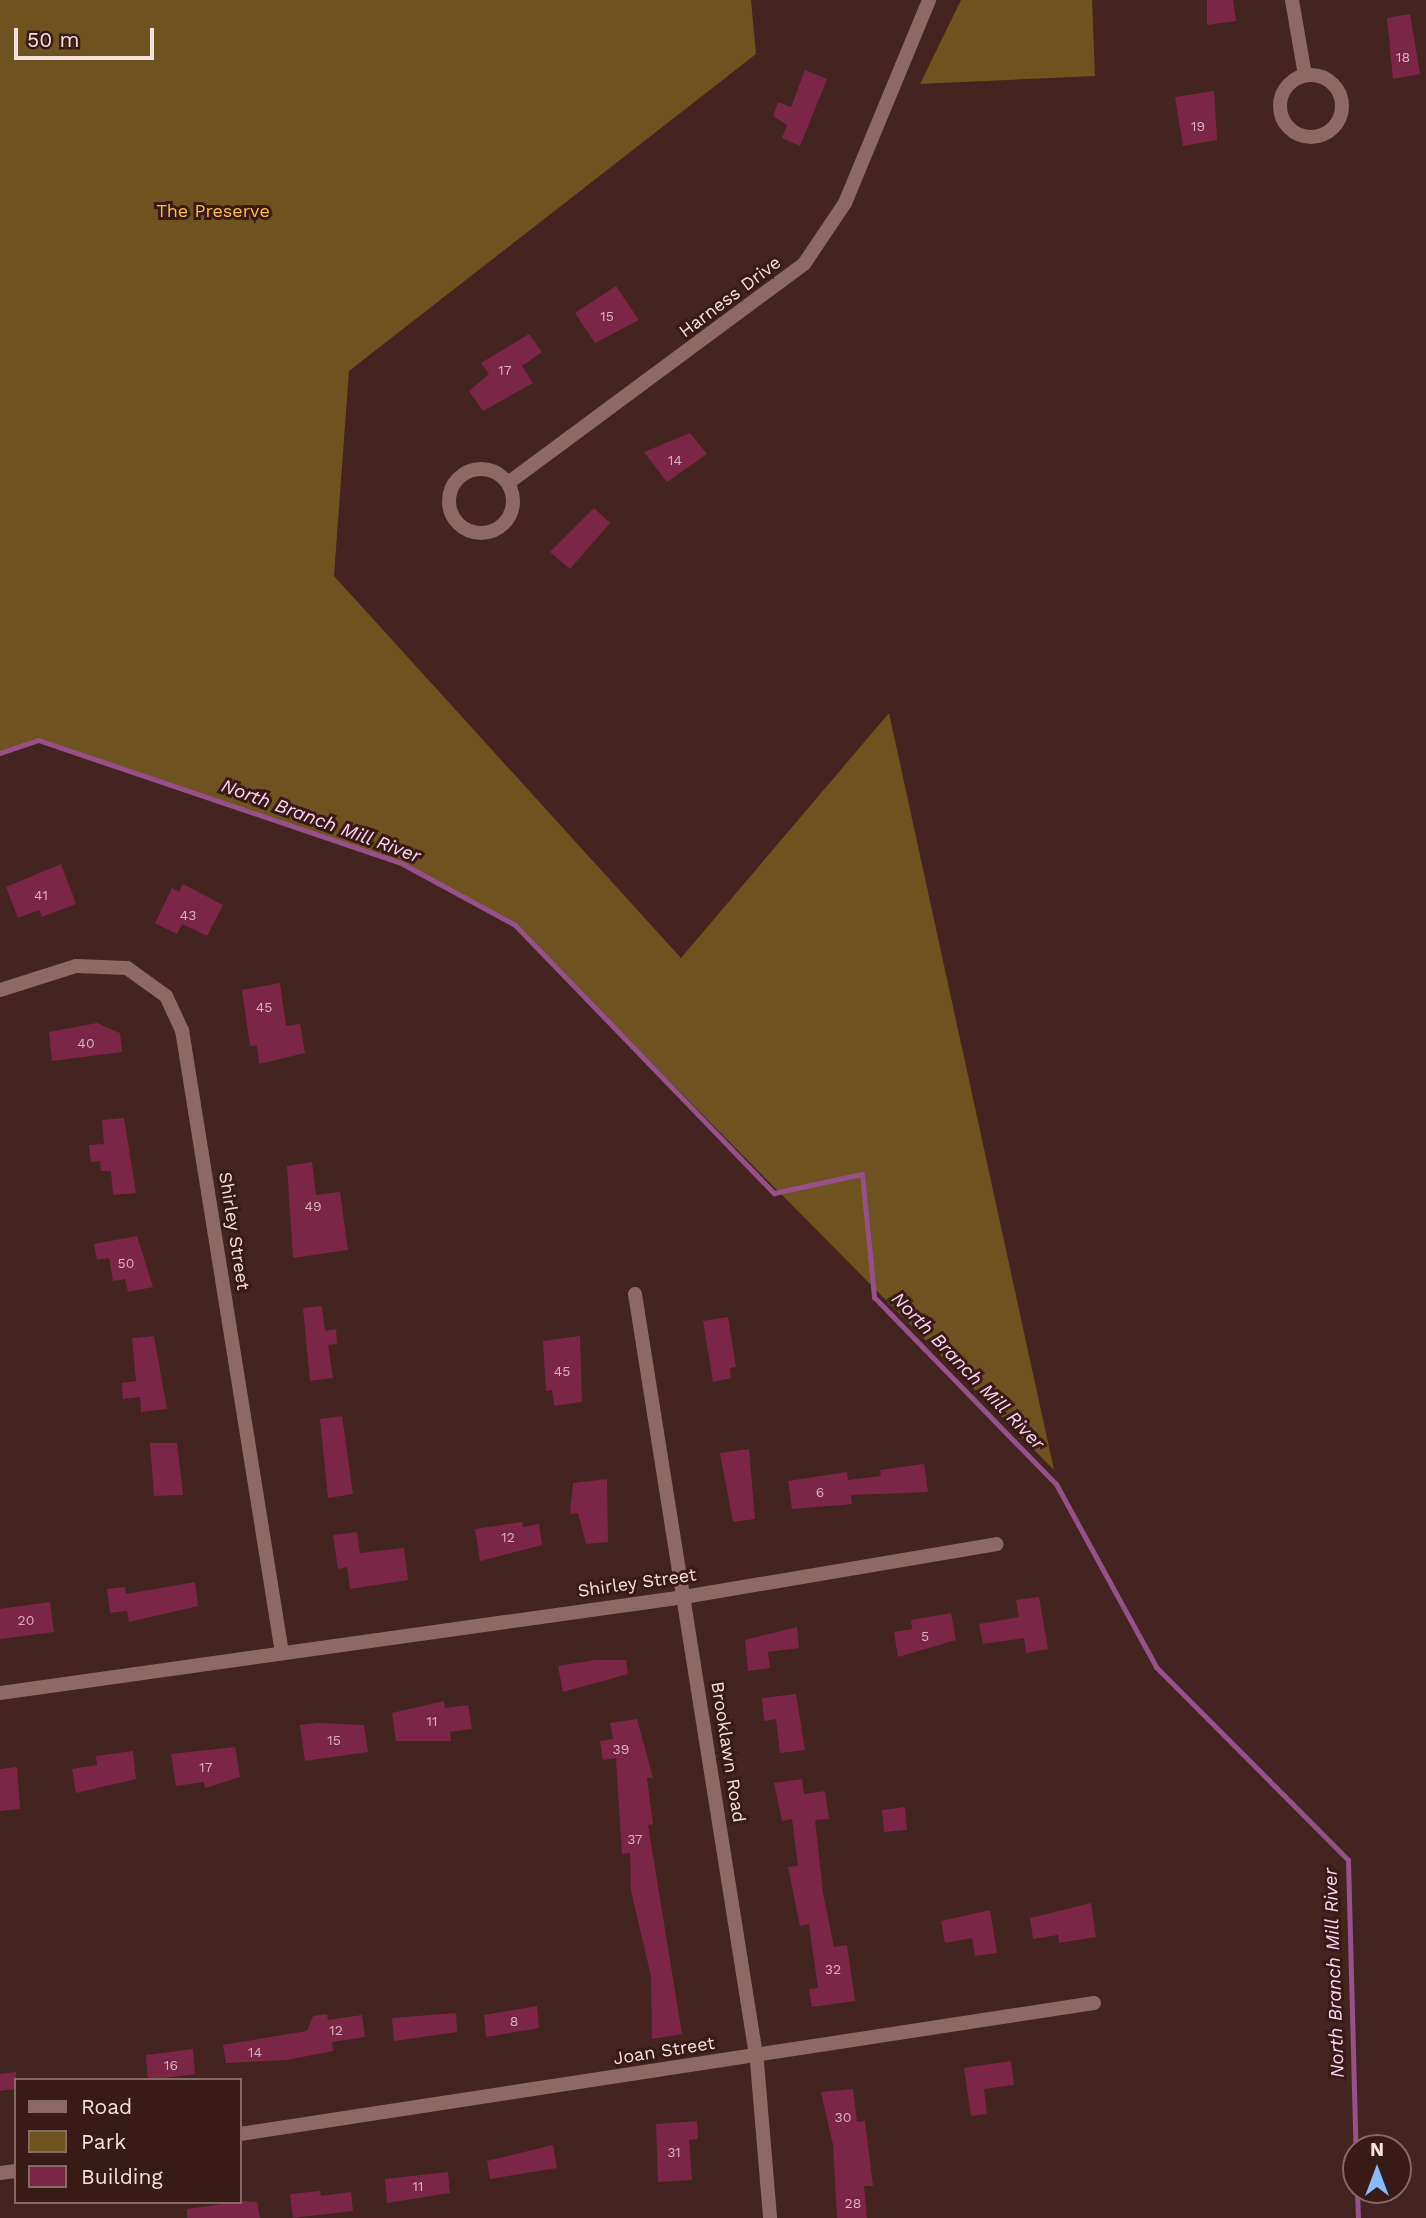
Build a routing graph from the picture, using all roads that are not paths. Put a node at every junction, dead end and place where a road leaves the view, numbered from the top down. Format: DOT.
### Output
graph roads {
  1 [pos="929,0"];
  2 [pos="1292,0"];
  3 [pos="1305,75"];
  4 [pos="508,483"];
  5 [pos="0,990"];
  6 [pos="635,1294"];
  7 [pos="997,1544"];
  8 [pos="684,1597"];
  9 [pos="282,1653"];
  10 [pos="0,1693"];
  11 [pos="1094,2003"];
  12 [pos="756,2057"];
  13 [pos="242,2134"];
  14 [pos="770,2218"];
  1 -- 4 [label="street, Harness Drive"];
  2 -- 3 [label="street"];
  3 -- 3 [label="street"];
  4 -- 4 [label="street"];
  5 -- 9 [label="street, Shirley Street"];
  6 -- 8 [label="street, Brooklawn Road"];
  7 -- 8 [label="street, Shirley Street"];
  8 -- 9 [label="street, Shirley Street"];
  8 -- 12 [label="street, Brooklawn Road"];
  9 -- 10 [label="street, Shirley Street"];
  11 -- 12 [label="street, Joan Street"];
  12 -- 13 [label="street, Joan Street"];
  12 -- 14 [label="street, Brooklawn Road"];
}
